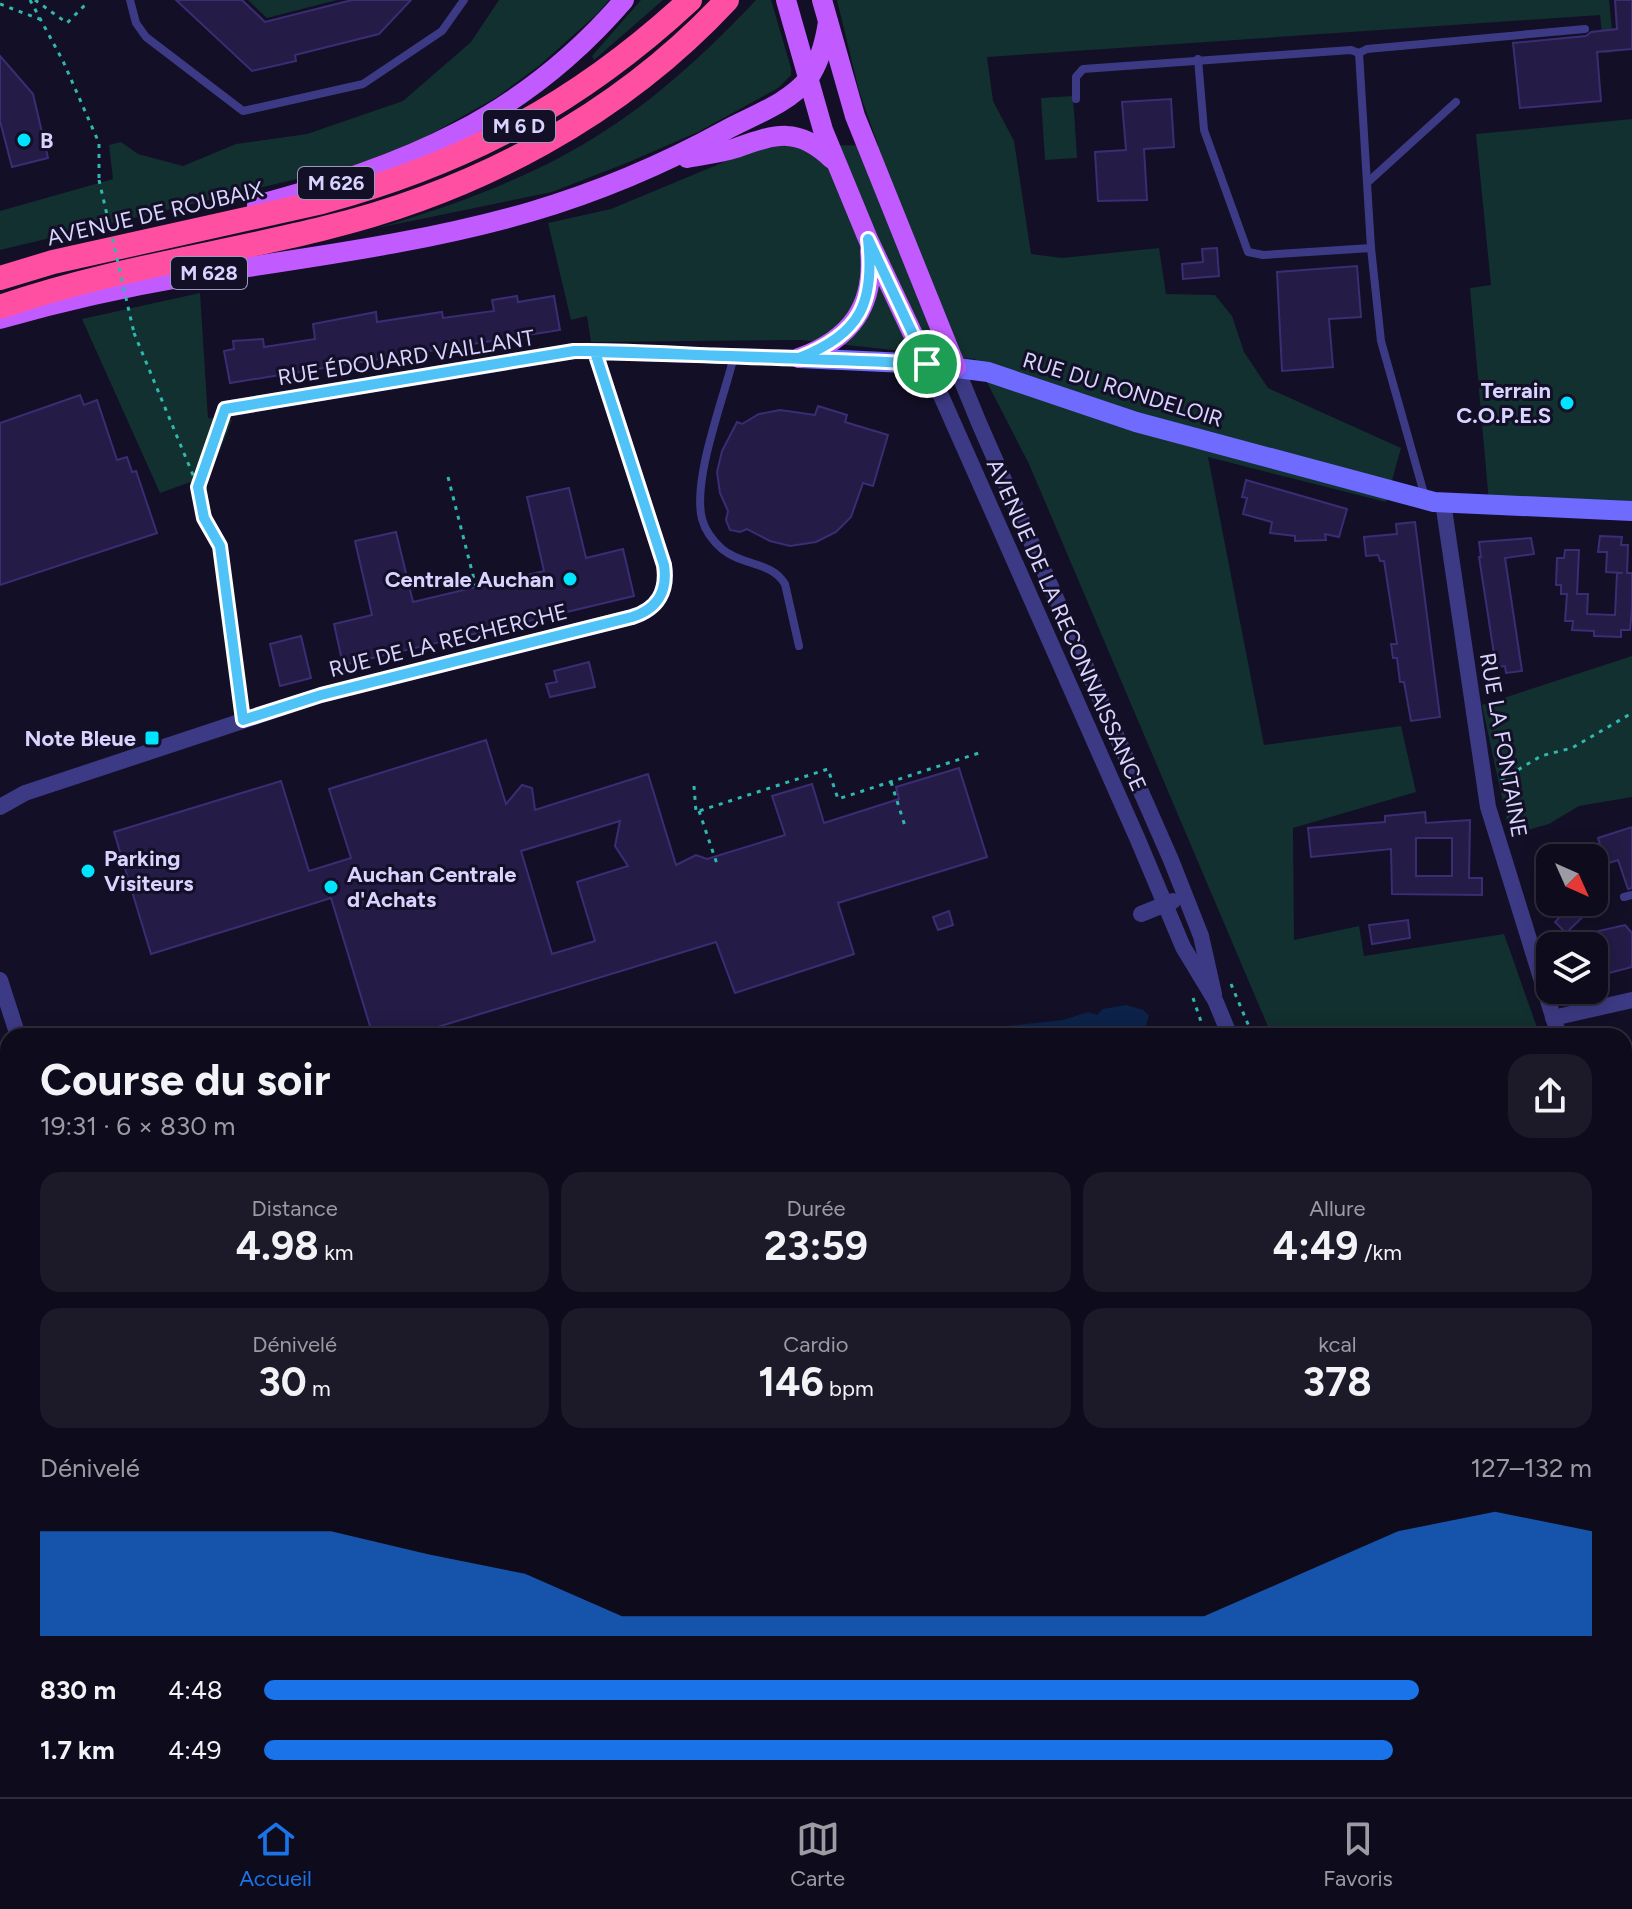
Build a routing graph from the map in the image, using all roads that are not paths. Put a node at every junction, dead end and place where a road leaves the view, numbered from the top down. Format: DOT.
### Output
graph roads {
  1 [pos="130,0"];
  2 [pos="464,0"];
  3 [pos="624,0"];
  4 [pos="690,0"];
  5 [pos="786,0"];
  6 [pos="822,0"];
  7 [pos="726,2"];
  8 [pos="828,22"];
  9 [pos="1585,29"];
  10 [pos="1359,53"];
  11 [pos="1198,59"];
  12 [pos="807,79"];
  13 [pos="1076,99"];
  14 [pos="1456,102"];
  15 [pos="837,164"];
  16 [pos="656,165"];
  17 [pos="1368,182"];
  18 [pos="868,239"];
  19 [pos="1371,248"];
  20 [pos="1,277"];
  21 [pos="0,307"];
  22 [pos="0,319"];
  23 [pos="595,352"];
  24 [pos="734,356"];
  25 [pos="799,358"];
  26 [pos="927,364"];
  27 [pos="956,367"];
  28 [pos="229,408"];
  29 [pos="1435,501"];
  30 [pos="1632,511"];
  31 [pos="799,646"];
  32 [pos="0,807"];
  33 [pos="1185,896"];
  34 [pos="1165,904"];
  35 [pos="1141,914"];
  36 [pos="0,980"];
  37 [pos="1215,1000"];
  38 [pos="1632,1000"];
  39 [pos="1553,1018"];
  40 [pos="15,1028"];
  41 [pos="1227,1028"];
  42 [pos="1556,1028"];
  1 -- 2 [label="lane"];
  3 -- 20 [label="main road, M 626"];
  4 -- 20 [label="highway, AVENUE DE ROUBAIX / M 6 D"];
  5 -- 12 [label="main road"];
  6 -- 8 [label="main road"];
  7 -- 21 [label="highway, M 6 D"];
  8 -- 12 [label="main road, M 628"];
  8 -- 27 [label="main road"];
  9 -- 10 [label="lane"];
  10 -- 11 [label="lane"];
  10 -- 17 [label="lane"];
  11 -- 13 [label="lane"];
  11 -- 19 [label="lane"];
  12 -- 15 [label="main road"];
  12 -- 16 [label="main road, M 628"];
  14 -- 17 [label="lane"];
  15 -- 16 [label="main road"];
  15 -- 18 [label="main road"];
  16 -- 22 [label="main road, M 628"];
  17 -- 19 [label="lane"];
  18 -- 25 [label="main road"];
  18 -- 26 [label="main road"];
  19 -- 29 [label="lane"];
  23 -- 24 [label="street, RUE DU RONDELOIR"];
  23 -- 28 [label="street, RUE ÉDOUARD VAILLANT"];
  23 -- 32 [label="street, RUE DE LA RECHERCHE"];
  24 -- 25 [label="street, RUE DU RONDELOIR"];
  24 -- 31 [label="lane"];
  25 -- 26 [label="street, RUE DU RONDELOIR"];
  26 -- 27 [label="street, RUE DU RONDELOIR"];
  26 -- 34 [label="street, AVENUE DE LA RECONNAISSANCE"];
  27 -- 29 [label="street, RUE DU RONDELOIR"];
  27 -- 33 [label="street, AVENUE DE LA RECONNAISSANCE"];
  29 -- 30 [label="street, RUE DU RONDELOIR"];
  29 -- 39 [label="street, RUE LA FONTAINE"];
  33 -- 34 [label="street"];
  33 -- 37 [label="street, AVENUE DE LA RECONNAISSANCE"];
  34 -- 35 [label="street"];
  34 -- 37 [label="street, AVENUE DE LA RECONNAISSANCE"];
  36 -- 40 [label="street"];
  37 -- 41 [label="street, AVENUE DE LA RECONNAISSANCE"];
  38 -- 39 [label="street"];
  39 -- 42 [label="street, RUE LA FONTAINE"];
}
